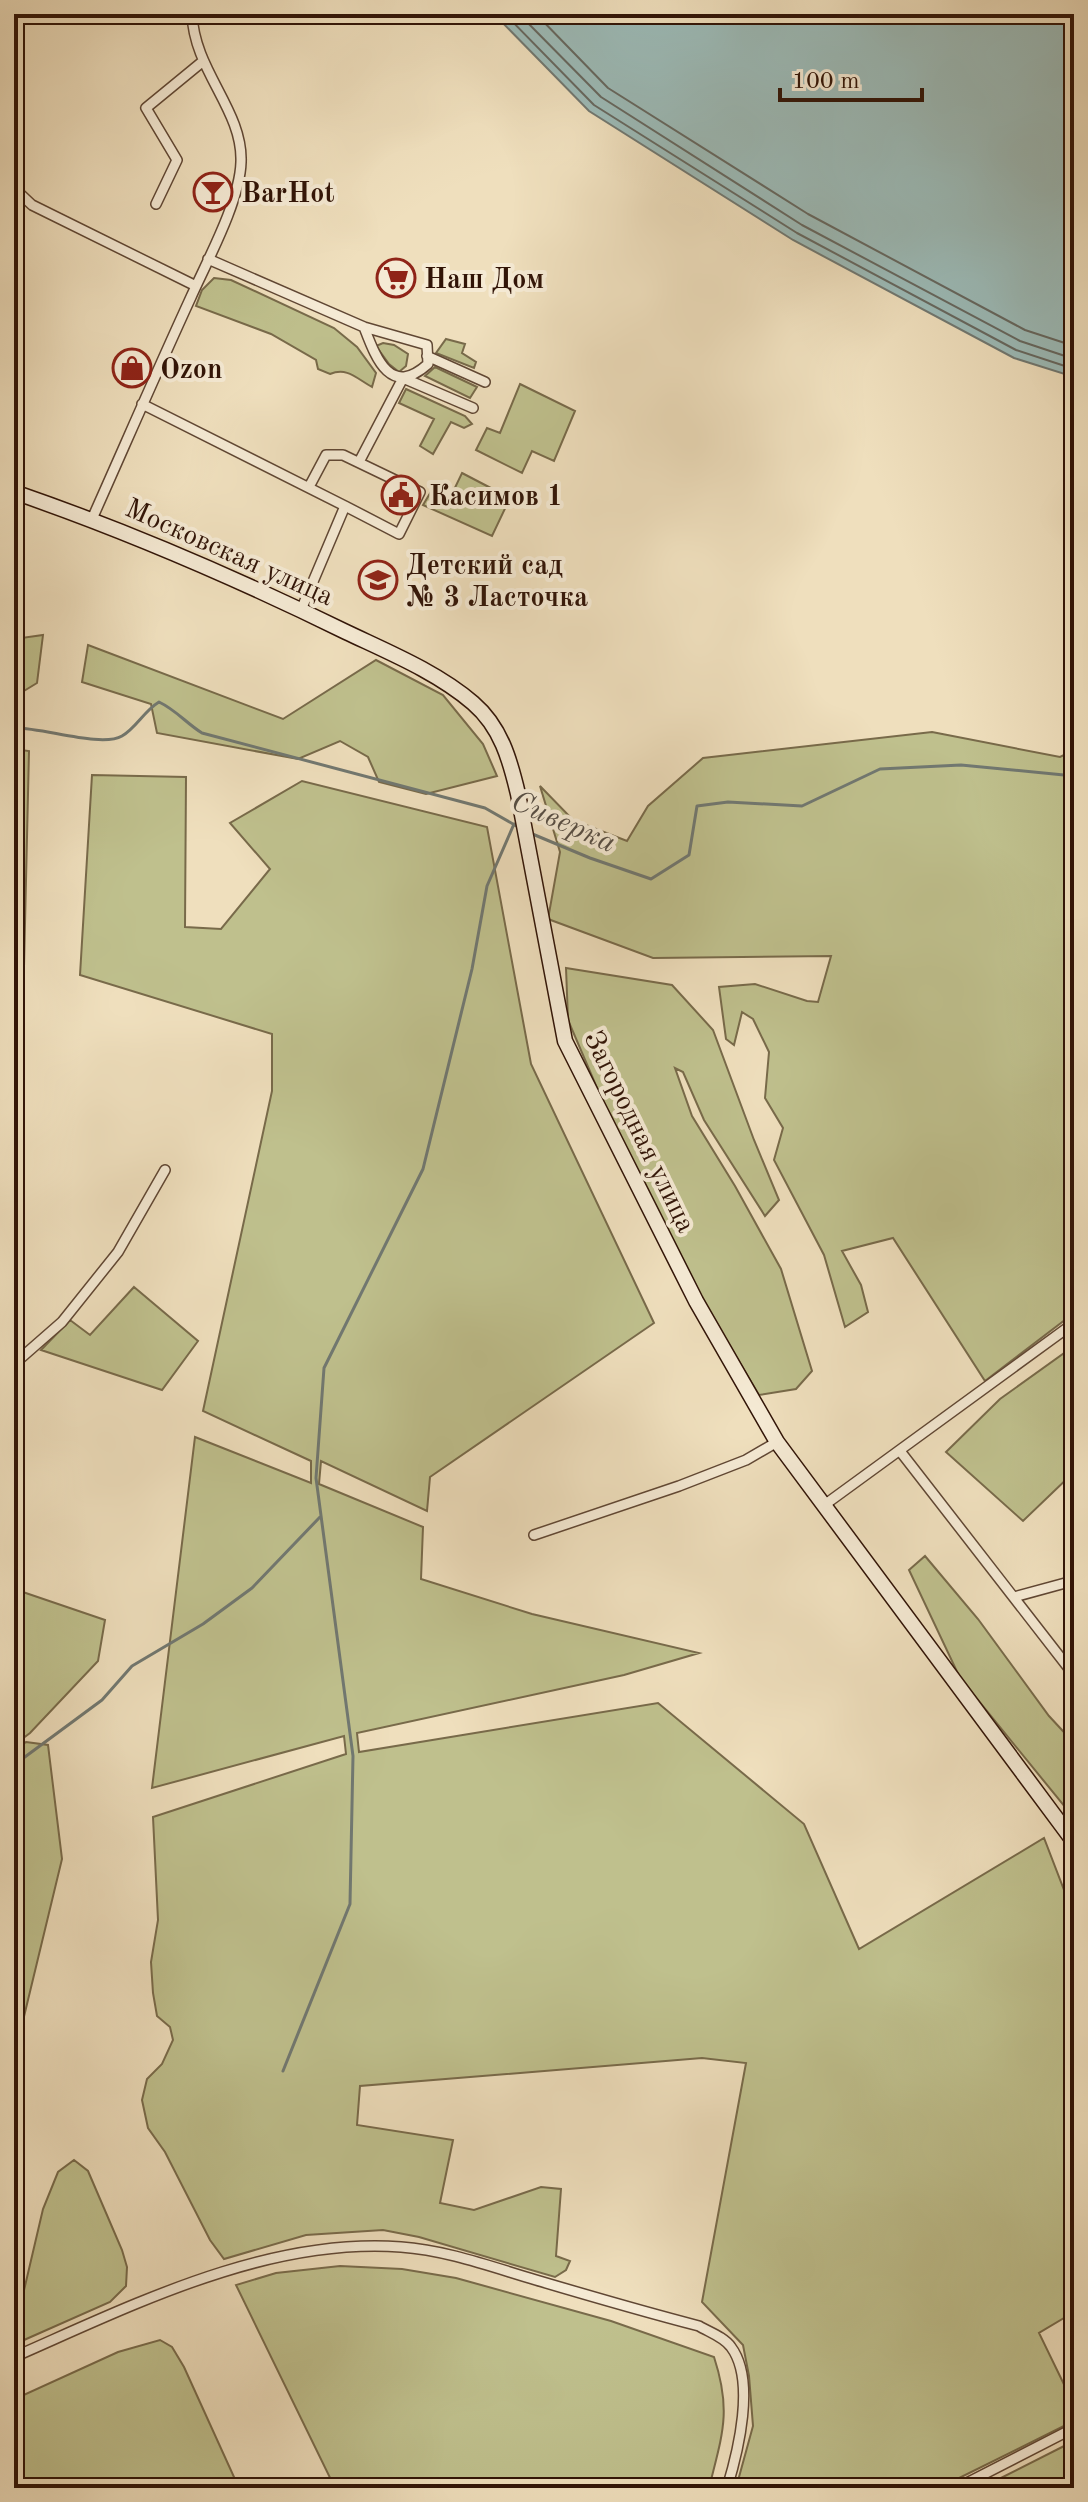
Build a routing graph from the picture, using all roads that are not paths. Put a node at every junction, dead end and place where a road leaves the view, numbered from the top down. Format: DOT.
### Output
graph roads {
  1 [pos="192,14"];
  2 [pos="202,62"];
  3 [pos="14,188"];
  4 [pos="156,204"];
  5 [pos="208,259"];
  6 [pos="196,286"];
  7 [pos="364,327"];
  8 [pos="427,356"];
  9 [pos="403,378"];
  10 [pos="485,382"];
  11 [pos="142,404"];
  12 [pos="473,408"];
  13 [pos="359,462"];
  14 [pos="309,487"];
  15 [pos="14,492"];
  16 [pos="345,506"];
  17 [pos="92,519"];
  18 [pos="301,610"];
  19 [pos="495,727"];
  20 [pos="165,1170"];
  21 [pos="1074,1323"];
  22 [pos="14,1364"];
  23 [pos="777,1442"];
  24 [pos="900,1451"];
  25 [pos="823,1506"];
  26 [pos="534,1535"];
  27 [pos="1074,1578"];
  28 [pos="1014,1597"];
  29 [pos="1074,1675"];
  30 [pos="1074,1842"];
  31 [pos="14,2357"];
  32 [pos="1074,2428"];
  33 [pos="727,2488"];
  34 [pos="957,2488"];
  1 -- 2 [label="street"];
  2 -- 4 [label="street"];
  2 -- 5 [label="street"];
  3 -- 6 [label="street"];
  5 -- 6 [label="street"];
  5 -- 7 [label="street"];
  6 -- 11 [label="street"];
  7 -- 8 [label="street"];
  7 -- 9 [label="street"];
  8 -- 9 [label="street"];
  8 -- 10 [label="street"];
  9 -- 12 [label="street"];
  9 -- 13 [label="street"];
  11 -- 14 [label="street"];
  11 -- 17 [label="street"];
  13 -- 14 [label="street"];
  13 -- 16 [label="street"];
  14 -- 16 [label="street"];
  15 -- 17 [label="main road, Московская улица"];
  16 -- 18 [label="street"];
  17 -- 18 [label="main road, Московская улица"];
  18 -- 19 [label="main road, Московская улица"];
  19 -- 23 [label="main road, Загородная улица"];
  20 -- 22 [label="street"];
  21 -- 24 [label="street"];
  23 -- 25 [label="main road, Загородная улица"];
  23 -- 26 [label="street"];
  24 -- 25 [label="street"];
  24 -- 28 [label="street"];
  25 -- 30 [label="main road, Загородная улица"];
  27 -- 28 [label="street"];
  28 -- 29 [label="street"];
  31 -- 33 [label="street"];
  32 -- 34 [label="street"];
}
